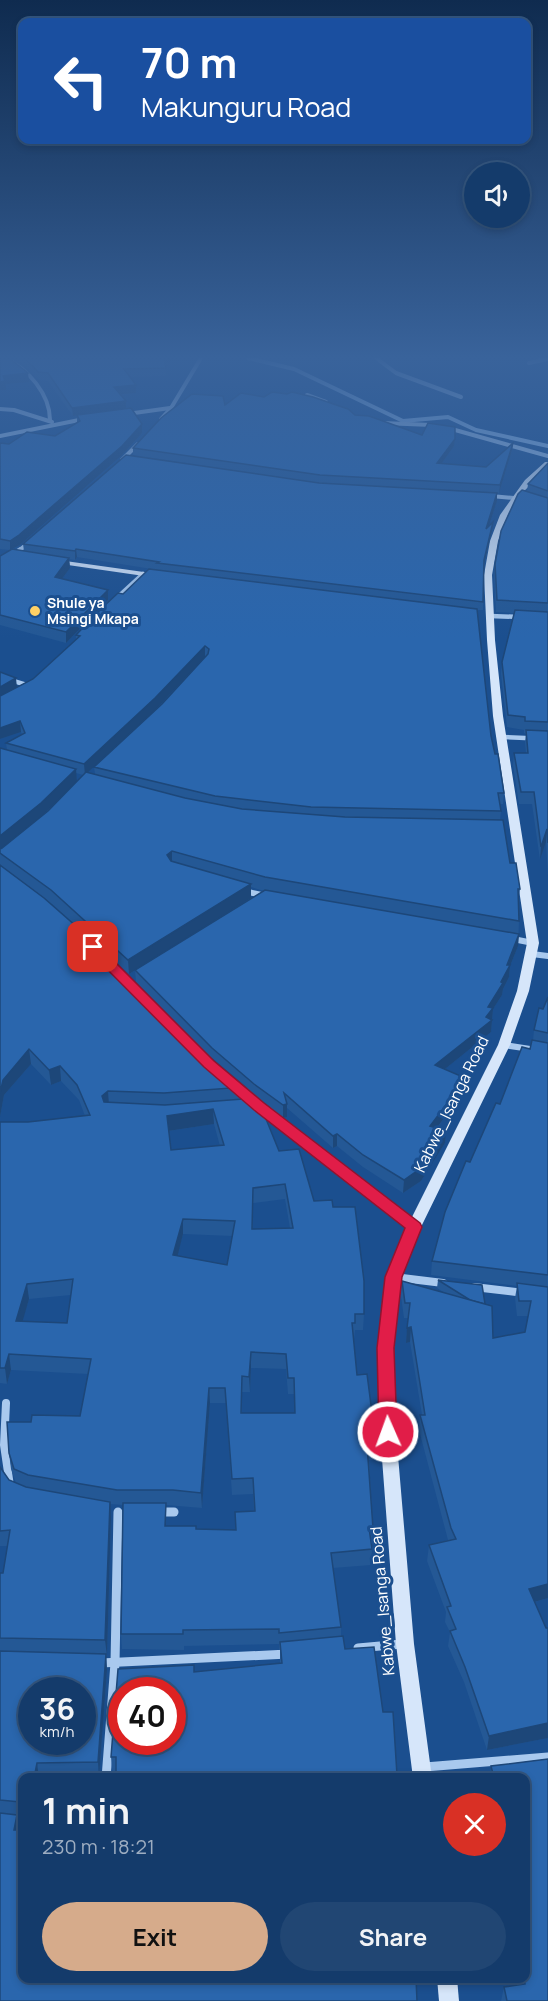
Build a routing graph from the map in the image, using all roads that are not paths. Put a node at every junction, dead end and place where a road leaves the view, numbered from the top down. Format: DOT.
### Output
graph roads {
  1 [pos="131,451"];
  2 [pos="125,458"];
  3 [pos="134,459"];
  4 [pos="119,464"];
  5 [pos="548,464"];
  6 [pos="487,495"];
  7 [pos="518,497"];
  8 [pos="38,535"];
  9 [pos="0,553"];
  10 [pos="14,555"];
  11 [pos="26,557"];
  12 [pos="50,560"];
  13 [pos="0,562"];
  14 [pos="143,574"];
  15 [pos="167,577"];
  16 [pos="114,601"];
  17 [pos="485,615"];
  18 [pos="523,618"];
  19 [pos="0,677"];
  20 [pos="36,681"];
  21 [pos="30,687"];
  22 [pos="21,692"];
  23 [pos="502,737"];
  24 [pos="548,739"];
  25 [pos="232,888"];
  26 [pos="264,896"];
  27 [pos="276,897"];
  28 [pos="255,902"];
  29 [pos="510,939"];
  30 [pos="532,948"];
  31 [pos="548,956"];
  32 [pos="504,1045"];
  33 [pos="537,1050"];
  34 [pos="259,1107"];
  35 [pos="414,1227"];
  36 [pos="393,1277"];
  37 [pos="450,1284"];
  38 [pos="462,1285"];
  39 [pos="530,1294"];
  40 [pos="6,1403"];
  41 [pos="15,1491"];
  42 [pos="128,1512"];
  43 [pos="150,1512"];
  44 [pos="174,1512"];
  45 [pos="405,1644"];
  46 [pos="350,1649"];
  47 [pos="296,1654"];
  48 [pos="92,1662"];
  49 [pos="115,1663"];
  50 [pos="548,1757"];
  51 [pos="422,1772"];
  52 [pos="106,1773"];
  53 [pos="0,1822"];
  54 [pos="18,1824"];
  55 [pos="447,1983"];
  56 [pos="449,2001"];
  1 -- 2 [label="street"];
  2 -- 3 [label="street"];
  2 -- 4 [label="street"];
  5 -- 7 [label="street, Kabwe_Isanga Road"];
  6 -- 7 [label="street"];
  7 -- 17 [label="street, Kabwe_Isanga Road"];
  8 -- 10 [label="street"];
  9 -- 10 [label="street"];
  10 -- 11 [label="street"];
  10 -- 13 [label="street"];
  12 -- 14 [label="street"];
  14 -- 15 [label="street"];
  14 -- 16 [label="street"];
  17 -- 18 [label="street"];
  17 -- 23 [label="street, Kabwe_Isanga Road"];
  19 -- 21 [label="street"];
  20 -- 21 [label="street"];
  21 -- 22 [label="street"];
  23 -- 24 [label="street"];
  23 -- 30 [label="street, Kabwe_Isanga Road"];
  25 -- 26 [label="street"];
  26 -- 27 [label="street"];
  26 -- 28 [label="street"];
  29 -- 30 [label="street"];
  30 -- 31 [label="street"];
  30 -- 32 [label="street, Kabwe_Isanga Road"];
  32 -- 33 [label="street"];
  32 -- 35 [label="street, Kabwe_Isanga Road"];
  34 -- 35 [label="street"];
  35 -- 36 [label="street, Kabwe_Isanga Road"];
  36 -- 37 [label="street"];
  36 -- 45 [label="street, Kabwe_Isanga Road"];
  38 -- 39 [label="street"];
  40 -- 41 [label="street"];
  42 -- 49 [label="street"];
  43 -- 44 [label="street"];
  45 -- 46 [label="street"];
  45 -- 51 [label="street, Kabwe_Isanga Road"];
  47 -- 49 [label="street"];
  48 -- 49 [label="street"];
  49 -- 52 [label="street"];
  50 -- 51 [label="street"];
  53 -- 54 [label="street"];
  55 -- 56 [label="street"];
}
